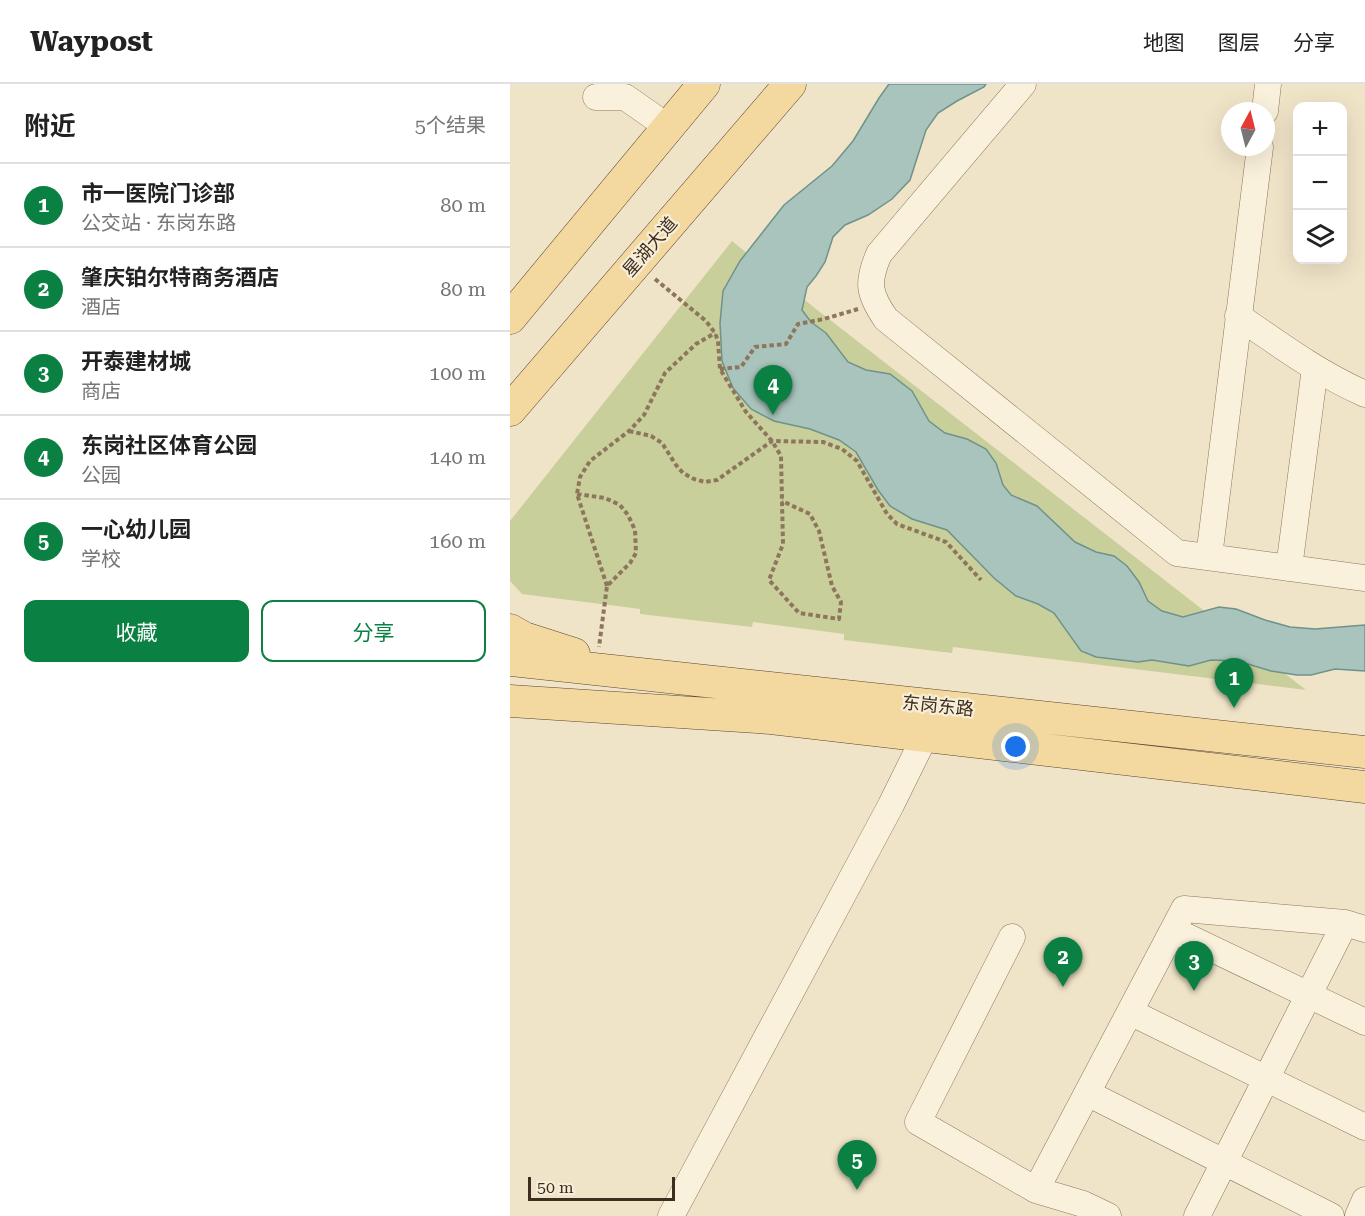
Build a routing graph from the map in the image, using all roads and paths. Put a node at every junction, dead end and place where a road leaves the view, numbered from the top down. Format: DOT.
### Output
graph roads {
  1 [pos="704,84"];
  2 [pos="790,84"];
  3 [pos="1023,84"];
  4 [pos="1268,84"];
  5 [pos="596,97"];
  6 [pos="1266,102"];
  7 [pos="668,127"];
  8 [pos="1259,156"];
  9 [pos="636,263"];
  10 [pos="876,304"];
  11 [pos="1238,316"];
  12 [pos="510,318"];
  13 [pos="715,333"];
  14 [pos="1315,368"];
  15 [pos="720,369"];
  16 [pos="1365,394"];
  17 [pos="510,410"];
  18 [pos="629,431"];
  19 [pos="772,441"];
  20 [pos="577,494"];
  21 [pos="782,501"];
  22 [pos="1209,557"];
  23 [pos="1289,568"];
  24 [pos="1365,578"];
  25 [pos="981,580"];
  26 [pos="607,586"];
  27 [pos="510,630"];
  28 [pos="510,660"];
  29 [pos="597,661"];
  30 [pos="635,674"];
  31 [pos="510,701"];
  32 [pos="929,705"];
  33 [pos="925,736"];
  34 [pos="1365,752"];
  35 [pos="1365,787"];
  36 [pos="1355,926"];
  37 [pos="1173,930"];
  38 [pos="1012,937"];
  39 [pos="1309,995"];
  40 [pos="1130,1012"];
  41 [pos="1365,1022"];
  42 [pos="1266,1078"];
  43 [pos="1087,1093"];
  44 [pos="1365,1126"];
  45 [pos="1224,1162"];
  46 [pos="1036,1190"];
  47 [pos="1365,1200"];
  48 [pos="671,1216"];
  49 [pos="1108,1216"];
  50 [pos="1197,1216"];
  51 [pos="1332,1216"];
  52 [pos="1358,1216"];
  1 -- 7 [label="main road"];
  2 -- 9 [label="main road, 星湖大道"];
  3 -- 10 [label="street"];
  4 -- 6 [label="street"];
  5 -- 7 [label="street"];
  7 -- 12 [label="main road"];
  8 -- 11 [label="street"];
  9 -- 13 [label="path"];
  9 -- 17 [label="main road, 星湖大道"];
  10 -- 15 [label="path"];
  10 -- 22 [label="street"];
  11 -- 14 [label="street"];
  11 -- 22 [label="street"];
  13 -- 15 [label="path"];
  13 -- 18 [label="path"];
  14 -- 16 [label="street"];
  14 -- 23 [label="street"];
  15 -- 19 [label="path"];
  18 -- 19 [label="path"];
  18 -- 20 [label="path"];
  19 -- 21 [label="path"];
  19 -- 25 [label="path"];
  20 -- 26 [label="path"];
  20 -- 26 [label="path"];
  21 -- 21 [label="path"];
  22 -- 23 [label="street"];
  23 -- 24 [label="street"];
  26 -- 29 [label="path"];
  27 -- 29 [label="main road"];
  28 -- 30 [label="main road, 东岗东路"];
  29 -- 30 [label="main road"];
  30 -- 32 [label="main road, 东岗东路"];
  31 -- 33 [label="main road, 东岗东路"];
  32 -- 33 [label="street"];
  32 -- 34 [label="main road, 东岗东路"];
  33 -- 35 [label="main road, 东岗东路"];
  33 -- 48 [label="street"];
  36 -- 37 [label="street"];
  36 -- 39 [label="street"];
  37 -- 39 [label="street"];
  37 -- 40 [label="street"];
  38 -- 46 [label="street"];
  39 -- 41 [label="street"];
  39 -- 42 [label="street"];
  40 -- 42 [label="street"];
  40 -- 43 [label="street"];
  42 -- 44 [label="street"];
  42 -- 45 [label="street"];
  43 -- 45 [label="street"];
  43 -- 46 [label="street"];
  45 -- 50 [label="street"];
  45 -- 51 [label="street"];
  46 -- 49 [label="street"];
  47 -- 52 [label="street"];
}
